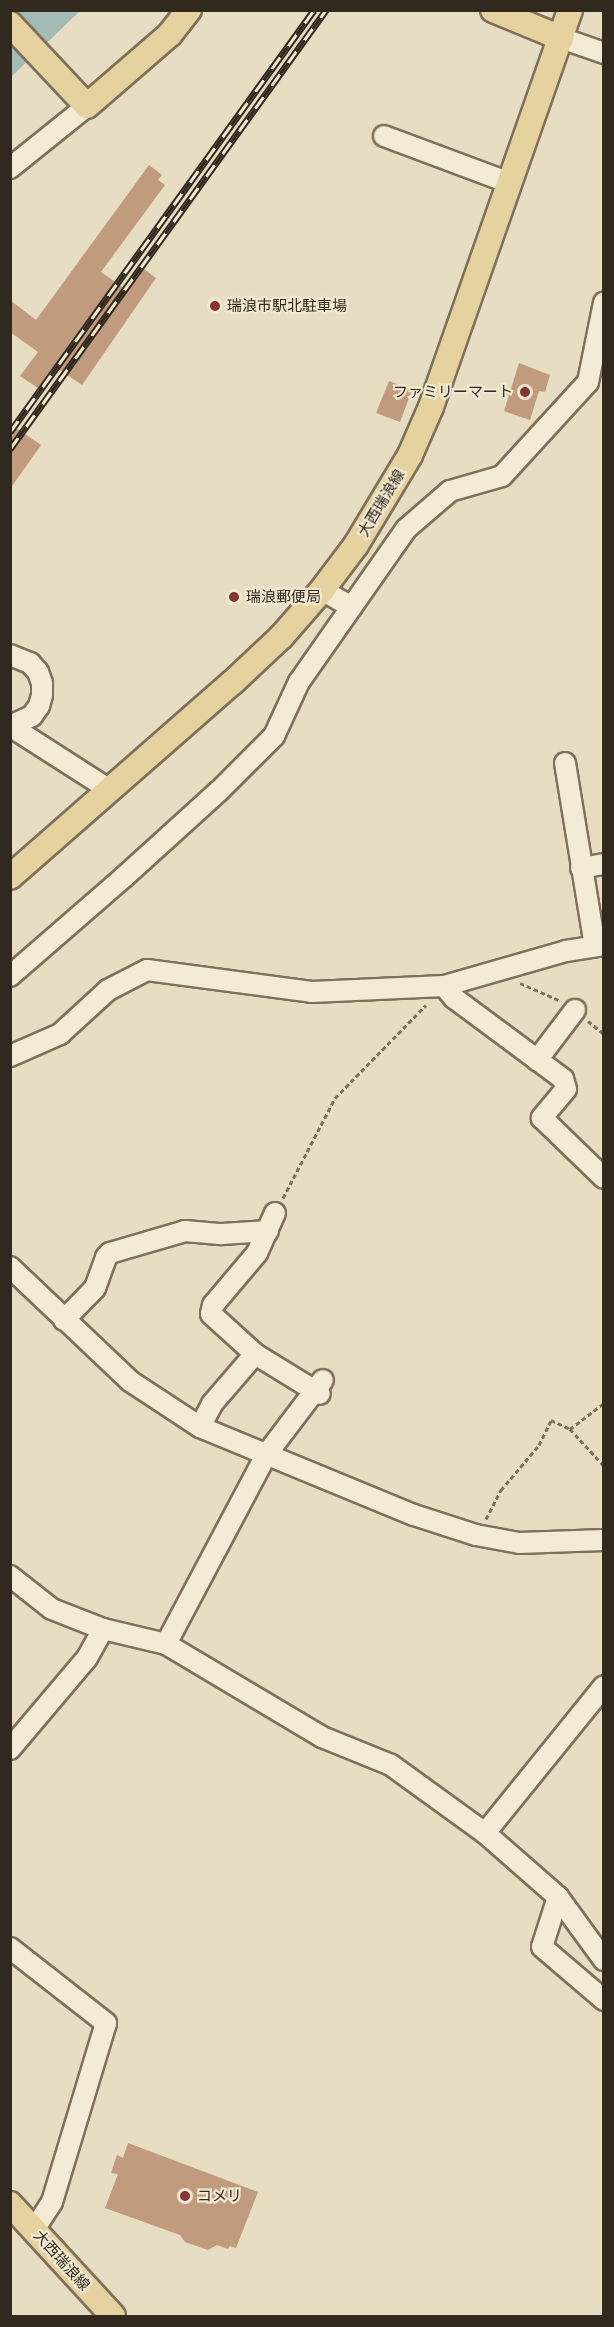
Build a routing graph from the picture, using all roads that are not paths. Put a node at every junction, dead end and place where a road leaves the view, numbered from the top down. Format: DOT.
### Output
graph roads {
  1 [pos="189,10"];
  2 [pos="493,10"];
  3 [pos="570,10"];
  4 [pos="10,24"];
  5 [pos="561,38"];
  6 [pos="603,53"];
  7 [pos="87,106"];
  8 [pos="384,136"];
  9 [pos="10,168"];
  10 [pos="510,183"];
  11 [pos="603,303"];
  12 [pos="599,345"];
  13 [pos="322,590"];
  14 [pos="352,607"];
  15 [pos="10,655"];
  16 [pos="10,726"];
  17 [pos="565,763"];
  18 [pos="108,789"];
  19 [pos="603,864"];
  20 [pos="581,868"];
  21 [pos="10,877"];
  22 [pos="599,946"];
  23 [pos="10,975"];
  24 [pos="444,986"];
  25 [pos="575,1010"];
  26 [pos="10,1056"];
  27 [pos="537,1060"];
  28 [pos="603,1178"];
  29 [pos="10,1267"];
  30 [pos="64,1320"];
  31 [pos="255,1354"];
  32 [pos="200,1427"];
  33 [pos="266,1455"];
  34 [pos="603,1540"];
  35 [pos="10,1576"];
  36 [pos="103,1629"];
  37 [pos="166,1644"];
  38 [pos="603,1686"];
  39 [pos="10,1749"];
  40 [pos="485,1833"];
  41 [pos="558,1897"];
  42 [pos="10,1948"];
  43 [pos="603,1960"];
  44 [pos="603,2000"];
  45 [pos="10,2204"];
  46 [pos="34,2230"];
  47 [pos="113,2316"];
  1 -- 7 [label="main road"];
  2 -- 5 [label="main road"];
  3 -- 5 [label="main road, 大西瑞浪線"];
  4 -- 7 [label="main road"];
  5 -- 6 [label="street"];
  5 -- 10 [label="main road, 大西瑞浪線"];
  7 -- 9 [label="street"];
  8 -- 10 [label="street"];
  10 -- 13 [label="main road, 大西瑞浪線"];
  11 -- 12 [label="street"];
  12 -- 14 [label="street"];
  13 -- 14 [label="street"];
  13 -- 18 [label="main road, 大西瑞浪線"];
  14 -- 23 [label="street"];
  15 -- 16 [label="street"];
  16 -- 18 [label="street"];
  17 -- 20 [label="street"];
  18 -- 21 [label="main road, 大西瑞浪線"];
  19 -- 20 [label="street"];
  20 -- 22 [label="street"];
  22 -- 24 [label="street"];
  24 -- 26 [label="street"];
  24 -- 27 [label="street"];
  25 -- 27 [label="street"];
  27 -- 28 [label="street"];
  29 -- 30 [label="street"];
  30 -- 31 [label="street"];
  30 -- 32 [label="street"];
  31 -- 32 [label="street"];
  31 -- 33 [label="street"];
  32 -- 33 [label="street"];
  33 -- 34 [label="street"];
  33 -- 37 [label="street"];
  35 -- 36 [label="street"];
  36 -- 37 [label="street"];
  36 -- 39 [label="street"];
  37 -- 40 [label="street"];
  38 -- 40 [label="street"];
  40 -- 41 [label="street"];
  41 -- 43 [label="street"];
  41 -- 44 [label="street"];
  42 -- 46 [label="street"];
  45 -- 46 [label="main road, 大西瑞浪線"];
  46 -- 47 [label="main road, 大西瑞浪線"];
}
